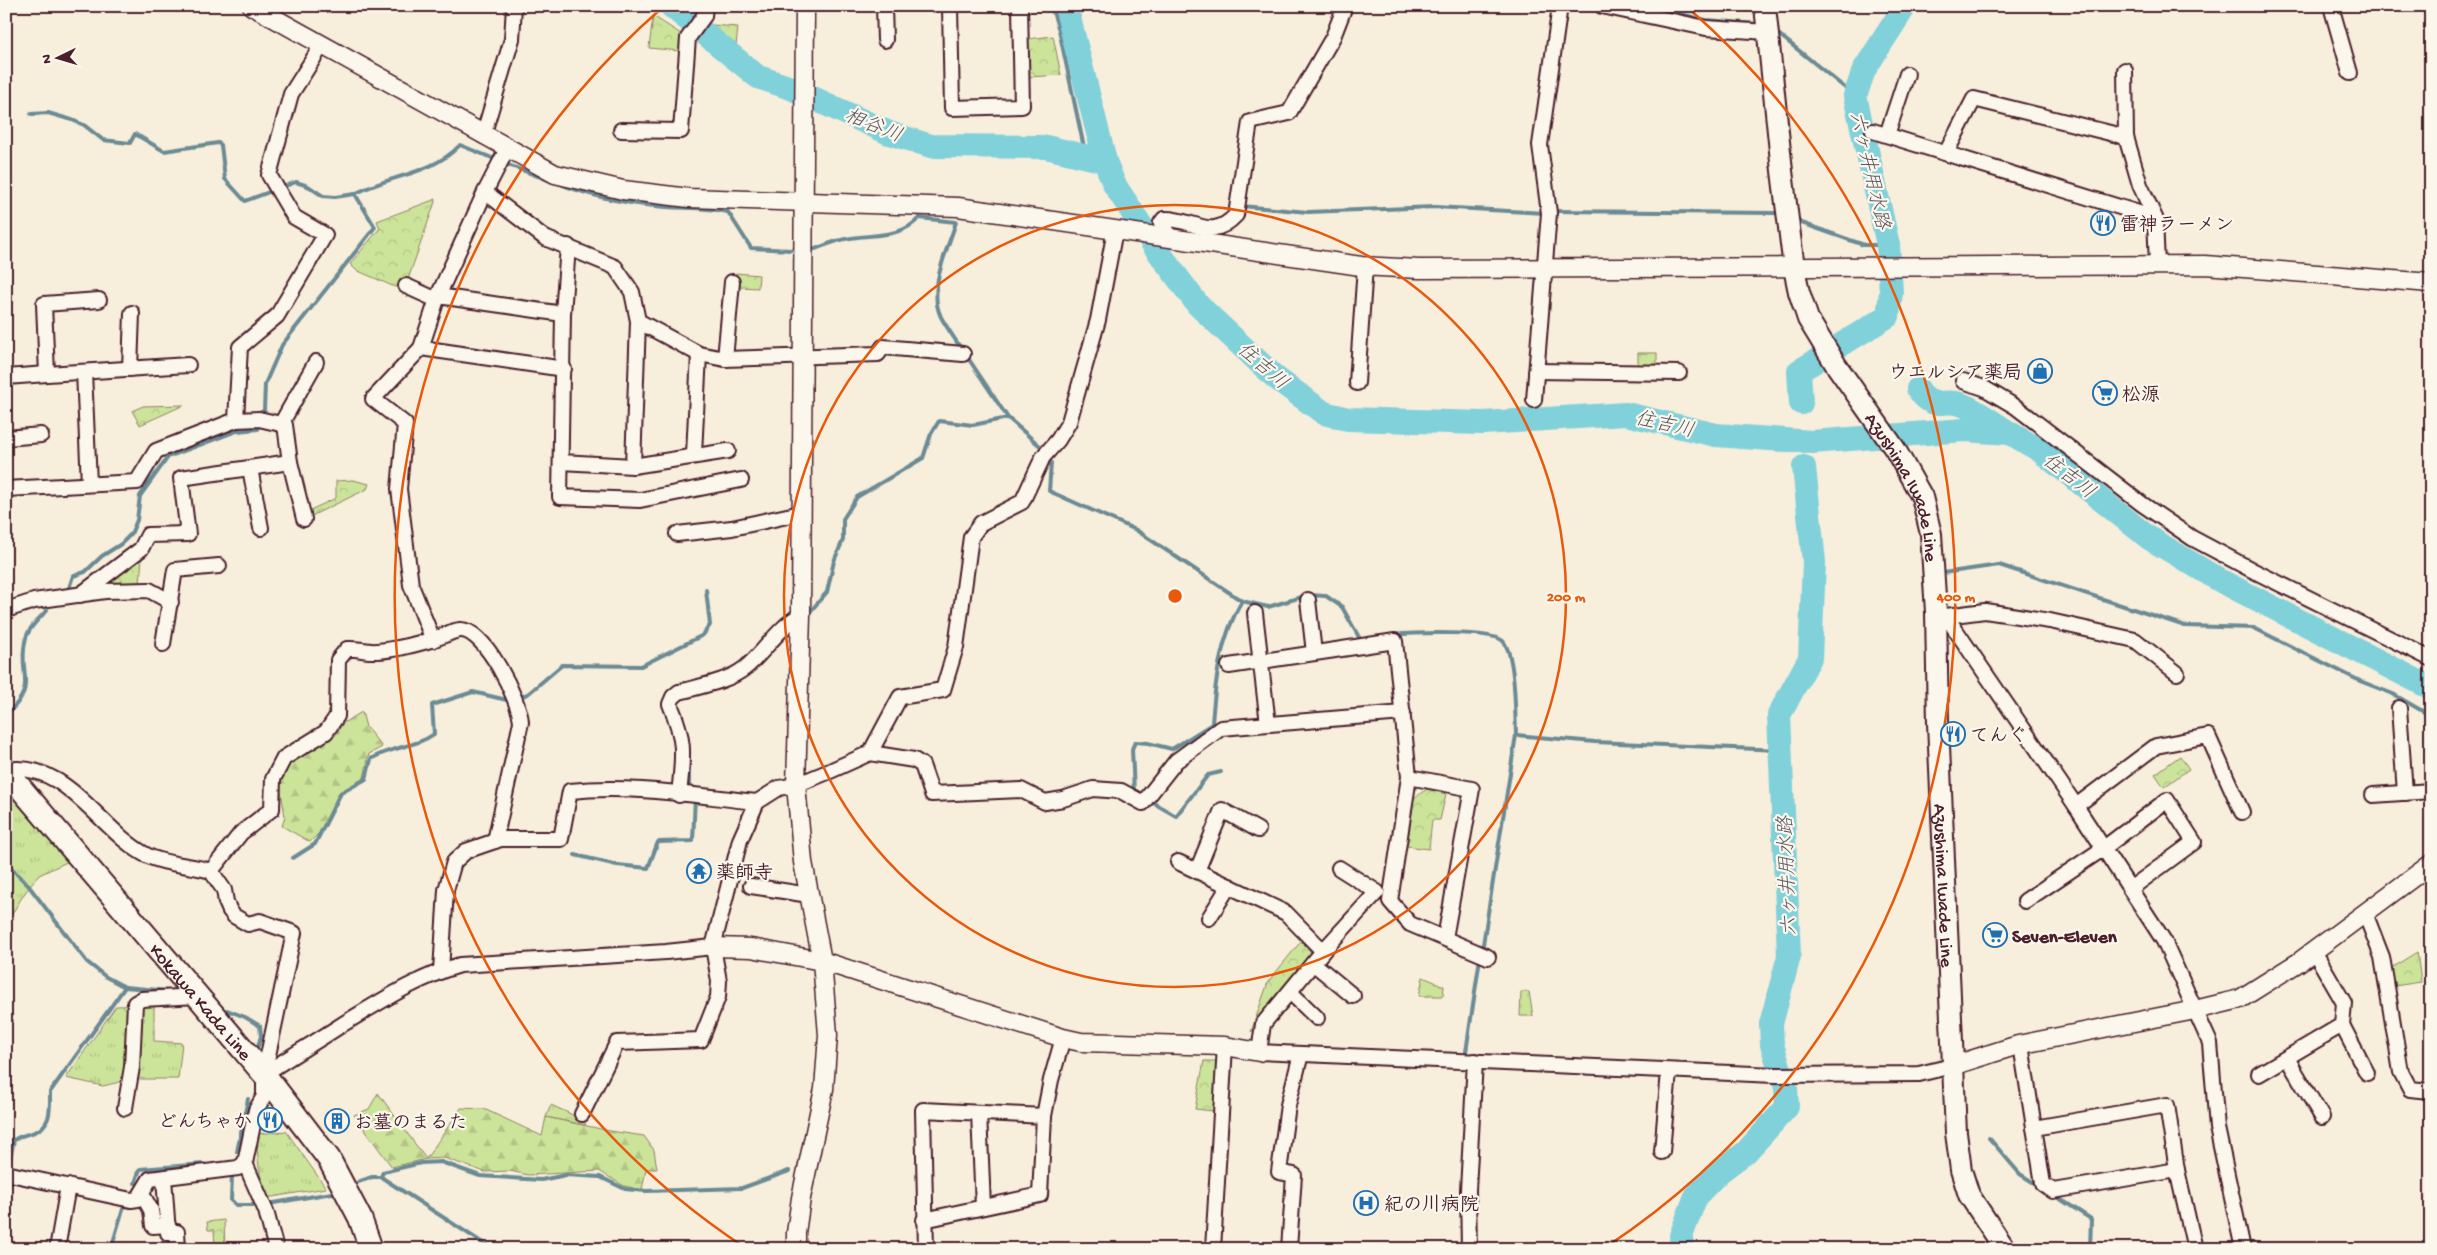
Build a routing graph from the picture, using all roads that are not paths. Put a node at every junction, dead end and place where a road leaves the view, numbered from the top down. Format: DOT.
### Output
graph roads {
  1 [pos="514,6"];
  2 [pos="805,6"];
  3 [pos="884,6"];
  4 [pos="950,6"];
  5 [pos="1020,6"];
  6 [pos="1345,6"];
  7 [pos="1560,6"];
  8 [pos="1602,6"];
  9 [pos="1765,6"];
  10 [pos="2331,6"];
  11 [pos="263,9"];
  12 [pos="704,11"];
  13 [pos="1768,32"];
  14 [pos="885,40"];
  15 [pos="322,46"];
  16 [pos="2125,70"];
  17 [pos="2350,72"];
  18 [pos="1908,74"];
  19 [pos="621,130"];
  20 [pos="483,136"];
  21 [pos="2126,138"];
  22 [pos="507,149"];
  23 [pos="1946,153"];
  24 [pos="485,192"];
  25 [pos="804,200"];
  26 [pos="2155,218"];
  27 [pos="1115,230"];
  28 [pos="1167,238"];
  29 [pos="568,246"];
  30 [pos="2157,265"];
  31 [pos="1365,266"];
  32 [pos="1794,268"];
  33 [pos="1544,270"];
  34 [pos="732,282"];
  35 [pos="2431,284"];
  36 [pos="406,286"];
  37 [pos="438,298"];
  38 [pos="99,300"];
  39 [pos="132,313"];
  40 [pos="563,314"];
  41 [pos="638,321"];
  42 [pos="421,348"];
  43 [pos="699,354"];
  44 [pos="963,354"];
  45 [pos="802,357"];
  46 [pos="725,359"];
  47 [pos="316,362"];
  48 [pos="188,366"];
  49 [pos="130,369"];
  50 [pos="564,369"];
  51 [pos="1536,371"];
  52 [pos="84,372"];
  53 [pos="1679,373"];
  54 [pos="47,374"];
  55 [pos="6,377"];
  56 [pos="1963,381"];
  57 [pos="1357,384"];
  58 [pos="1534,400"];
  59 [pos="236,420"];
  60 [pos="281,424"];
  61 [pos="41,435"];
  62 [pos="6,438"];
  63 [pos="728,451"];
  64 [pos="694,454"];
  65 [pos="290,462"];
  66 [pos="561,462"];
  67 [pos="633,466"];
  68 [pos="250,468"];
  69 [pos="740,480"];
  70 [pos="90,484"];
  71 [pos="6,489"];
  72 [pos="801,513"];
  73 [pos="304,519"];
  74 [pos="261,528"];
  75 [pos="677,534"];
  76 [pos="219,566"];
  77 [pos="80,595"];
  78 [pos="1308,600"];
  79 [pos="171,602"];
  80 [pos="6,610"];
  81 [pos="1255,613"];
  82 [pos="1941,614"];
  83 [pos="801,615"];
  84 [pos="433,640"];
  85 [pos="164,644"];
  86 [pos="1314,653"];
  87 [pos="2431,659"];
  88 [pos="1261,660"];
  89 [pos="1229,666"];
  90 [pos="2177,673"];
  91 [pos="2399,708"];
  92 [pos="1402,712"];
  93 [pos="1268,724"];
  94 [pos="870,753"];
  95 [pos="6,771"];
  96 [pos="1409,777"];
  97 [pos="796,785"];
  98 [pos="2431,790"];
  99 [pos="2405,792"];
  100 [pos="679,795"];
  101 [pos="2373,795"];
  102 [pos="757,802"];
  103 [pos="2076,806"];
  104 [pos="2242,812"];
  105 [pos="1258,830"];
  106 [pos="495,841"];
  107 [pos="2104,848"];
  108 [pos="1178,862"];
  109 [pos="2431,864"];
  110 [pos="1338,868"];
  111 [pos="211,871"];
  112 [pos="1197,871"];
  113 [pos="751,886"];
  114 [pos="1229,886"];
  115 [pos="2130,889"];
  116 [pos="809,895"];
  117 [pos="2025,901"];
  118 [pos="2365,913"];
  119 [pos="1209,918"];
  120 [pos="1445,938"];
  121 [pos="713,947"];
  122 [pos="1323,951"];
  123 [pos="2314,951"];
  124 [pos="1488,956"];
  125 [pos="822,961"];
  126 [pos="1313,963"];
  127 [pos="441,971"];
  128 [pos="1290,992"];
  129 [pos="198,996"];
  130 [pos="1353,996"];
  131 [pos="2195,1010"];
  132 [pos="1317,1018"];
  133 [pos="2342,1025"];
  134 [pos="1063,1038"];
  135 [pos="2021,1045"];
  136 [pos="1225,1046"];
  137 [pos="1259,1052"];
  138 [pos="1302,1054"];
  139 [pos="2287,1058"];
  140 [pos="1474,1061"];
  141 [pos="1952,1066"];
  142 [pos="1669,1071"];
  143 [pos="2367,1073"];
  144 [pos="264,1074"];
  145 [pos="2259,1074"];
  146 [pos="2431,1091"];
  147 [pos="125,1108"];
  148 [pos="978,1113"];
  149 [pos="582,1114"];
  150 [pos="1044,1116"];
  151 [pos="2322,1117"];
  152 [pos="2034,1128"];
  153 [pos="1662,1152"];
  154 [pos="245,1162"];
  155 [pos="2177,1170"];
  156 [pos="6,1174"];
  157 [pos="164,1178"];
  158 [pos="68,1186"];
  159 [pos="142,1194"];
  160 [pos="983,1207"];
  161 [pos="924,1220"];
  162 [pos="168,1224"];
  163 [pos="57,1249"];
  164 [pos="178,1249"];
  165 [pos="276,1249"];
  166 [pos="371,1249"];
  167 [pos="796,1249"];
  168 [pos="926,1249"];
  169 [pos="1213,1249"];
  170 [pos="1289,1249"];
  171 [pos="1469,1249"];
  172 [pos="2005,1249"];
  173 [pos="2195,1249"];
  174 [pos="2243,1249"];
  1 -- 20 [label="street"];
  2 -- 25 [label="street"];
  3 -- 14 [label="street"];
  4 -- 5 [label="street"];
  6 -- 28 [label="street"];
  7 -- 33 [label="street"];
  8 -- 13 [label="street"];
  9 -- 13 [label="main road, Azushima Iwade Line"];
  10 -- 17 [label="street"];
  11 -- 15 [label="street"];
  12 -- 19 [label="street"];
  13 -- 32 [label="main road, Azushima Iwade Line"];
  15 -- 20 [label="street"];
  15 -- 59 [label="street"];
  16 -- 21 [label="street"];
  18 -- 23 [label="street"];
  20 -- 22 [label="street"];
  21 -- 23 [label="street"];
  21 -- 26 [label="street"];
  22 -- 24 [label="street"];
  22 -- 25 [label="street"];
  23 -- 26 [label="street"];
  24 -- 29 [label="street"];
  24 -- 37 [label="street"];
  25 -- 27 [label="street"];
  25 -- 45 [label="street"];
  26 -- 30 [label="street"];
  27 -- 28 [label="street"];
  27 -- 94 [label="street"];
  28 -- 31 [label="street"];
  29 -- 40 [label="street"];
  29 -- 41 [label="street"];
  30 -- 32 [label="street"];
  30 -- 35 [label="street"];
  31 -- 33 [label="street"];
  31 -- 57 [label="street"];
  32 -- 33 [label="street"];
  32 -- 82 [label="main road, Azushima Iwade Line"];
  33 -- 51 [label="street"];
  34 -- 46 [label="street"];
  36 -- 37 [label="street"];
  37 -- 40 [label="street"];
  37 -- 42 [label="street"];
  38 -- 54 [label="street"];
  39 -- 49 [label="street"];
  40 -- 50 [label="street"];
  41 -- 43 [label="street"];
  41 -- 67 [label="street"];
  42 -- 50 [label="street"];
  42 -- 84 [label="street"];
  43 -- 46 [label="street"];
  43 -- 64 [label="street"];
  44 -- 45 [label="street"];
  45 -- 46 [label="street"];
  45 -- 72 [label="street"];
  47 -- 60 [label="street"];
  48 -- 49 [label="street"];
  49 -- 52 [label="street"];
  50 -- 66 [label="street"];
  51 -- 53 [label="street"];
  51 -- 58 [label="street"];
  52 -- 54 [label="street"];
  52 -- 70 [label="street"];
  54 -- 55 [label="street"];
  56 -- 87 [label="street"];
  59 -- 60 [label="street"];
  59 -- 70 [label="street"];
  60 -- 65 [label="street"];
  61 -- 62 [label="street"];
  63 -- 64 [label="street"];
  64 -- 67 [label="street"];
  65 -- 68 [label="street"];
  65 -- 73 [label="street"];
  66 -- 67 [label="street"];
  66 -- 69 [label="street"];
  68 -- 74 [label="street"];
  68 -- 77 [label="street"];
  70 -- 71 [label="street"];
  72 -- 75 [label="street"];
  72 -- 83 [label="street"];
  76 -- 79 [label="street"];
  77 -- 79 [label="street"];
  77 -- 80 [label="street"];
  78 -- 86 [label="street"];
  79 -- 85 [label="street"];
  81 -- 88 [label="street"];
  82 -- 90 [label="street"];
  82 -- 103 [label="street"];
  82 -- 141 [label="main road, Azushima Iwade Line"];
  83 -- 97 [label="street"];
  83 -- 100 [label="street"];
  84 -- 106 [label="street"];
  84 -- 111 [label="street"];
  86 -- 88 [label="street"];
  86 -- 92 [label="street"];
  88 -- 89 [label="street"];
  88 -- 93 [label="street"];
  91 -- 99 [label="street"];
  92 -- 93 [label="street"];
  92 -- 96 [label="street"];
  93 -- 94 [label="street"];
  94 -- 97 [label="street"];
  95 -- 111 [label="street"];
  95 -- 129 [label="main road, Kokawa Kada Line"];
  96 -- 120 [label="street"];
  96 -- 120 [label="street"];
  97 -- 102 [label="street"];
  97 -- 116 [label="street"];
  98 -- 99 [label="street"];
  99 -- 101 [label="street"];
  100 -- 102 [label="street"];
  100 -- 106 [label="street"];
  102 -- 121 [label="street"];
  103 -- 104 [label="street"];
  103 -- 107 [label="street"];
  105 -- 112 [label="street"];
  106 -- 127 [label="street"];
  107 -- 115 [label="street"];
  107 -- 115 [label="street"];
  107 -- 117 [label="street"];
  108 -- 112 [label="street"];
  109 -- 118 [label="street"];
  110 -- 122 [label="street"];
  111 -- 144 [label="street"];
  112 -- 114 [label="street"];
  113 -- 116 [label="street"];
  114 -- 119 [label="street"];
  114 -- 122 [label="street"];
  115 -- 131 [label="street"];
  116 -- 125 [label="street"];
  118 -- 123 [label="street"];
  118 -- 146 [label="street"];
  120 -- 124 [label="street"];
  121 -- 125 [label="street"];
  121 -- 127 [label="street"];
  121 -- 149 [label="street"];
  122 -- 126 [label="street"];
  123 -- 131 [label="street"];
  123 -- 133 [label="street"];
  125 -- 134 [label="street"];
  125 -- 167 [label="street"];
  126 -- 128 [label="street"];
  126 -- 130 [label="street"];
  127 -- 144 [label="street"];
  128 -- 132 [label="street"];
  128 -- 137 [label="street"];
  129 -- 144 [label="main road, Kokawa Kada Line"];
  129 -- 147 [label="street"];
  131 -- 135 [label="street"];
  131 -- 174 [label="street"];
  133 -- 139 [label="street"];
  133 -- 143 [label="street"];
  134 -- 136 [label="street"];
  134 -- 150 [label="street"];
  135 -- 141 [label="street"];
  135 -- 152 [label="street"];
  136 -- 137 [label="street"];
  136 -- 169 [label="street"];
  137 -- 138 [label="street"];
  138 -- 140 [label="street"];
  138 -- 170 [label="street"];
  139 -- 145 [label="street"];
  139 -- 151 [label="street"];
  140 -- 142 [label="street"];
  140 -- 171 [label="street"];
  141 -- 142 [label="street"];
  141 -- 172 [label="main road, Azushima Iwade Line"];
  142 -- 153 [label="street"];
  144 -- 154 [label="street"];
  144 -- 166 [label="main road, Kokawa Kada Line"];
  148 -- 150 [label="street"];
  148 -- 160 [label="street"];
  148 -- 161 [label="street"];
  150 -- 160 [label="street"];
  152 -- 155 [label="street"];
  152 -- 155 [label="street"];
  154 -- 157 [label="street"];
  154 -- 165 [label="street"];
  155 -- 173 [label="street"];
  156 -- 158 [label="street"];
  157 -- 159 [label="street"];
  157 -- 162 [label="street"];
  158 -- 159 [label="street"];
  158 -- 163 [label="street"];
  159 -- 162 [label="street"];
  160 -- 161 [label="street"];
  161 -- 168 [label="street"];
  162 -- 164 [label="street"];
}
